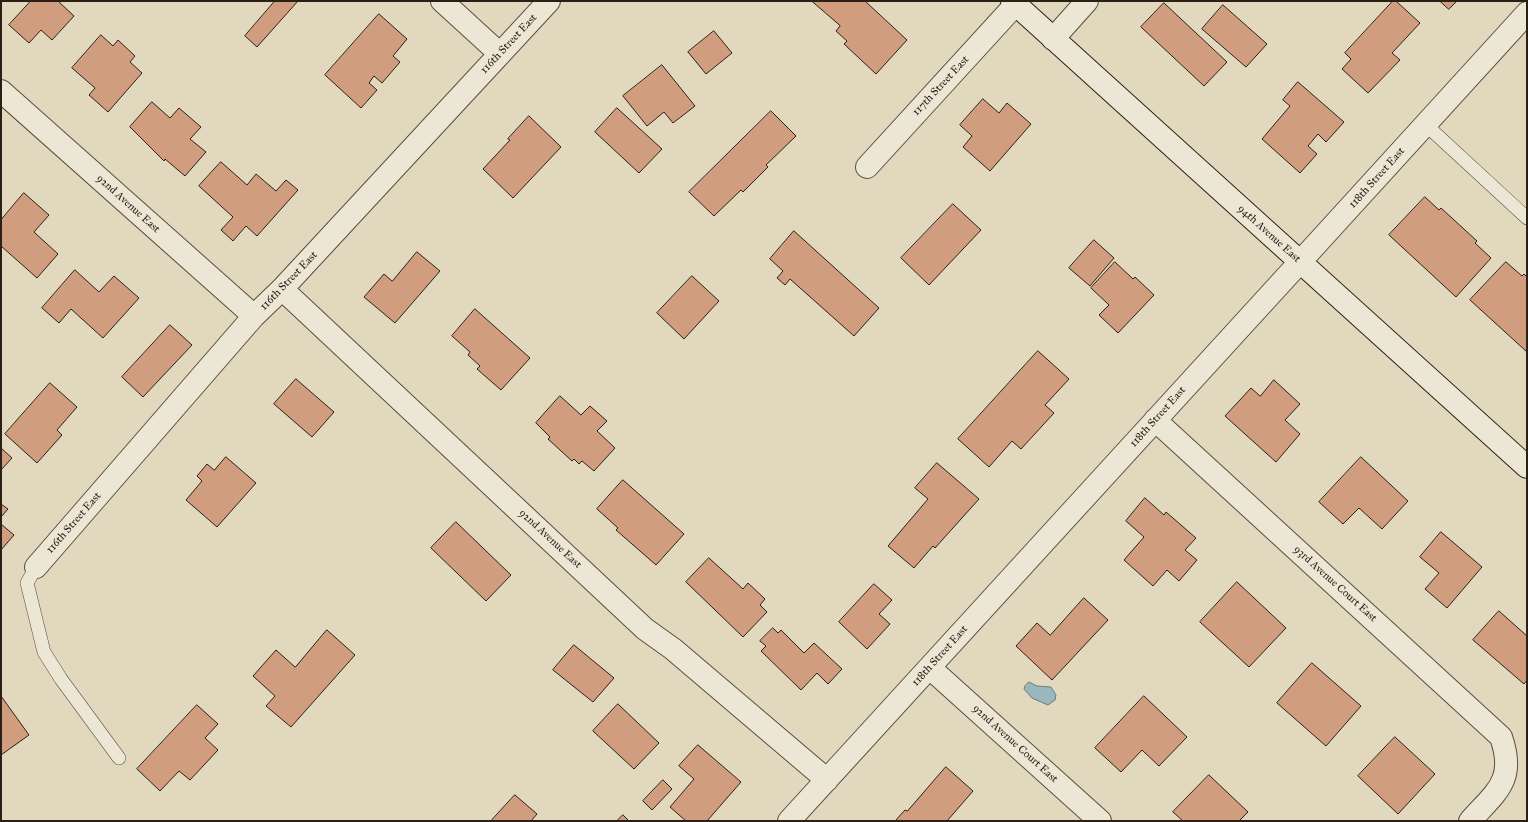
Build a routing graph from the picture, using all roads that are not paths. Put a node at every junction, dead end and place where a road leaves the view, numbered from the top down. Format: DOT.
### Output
graph roads {
  1 [pos="442,1"];
  2 [pos="549,1"];
  3 [pos="1087,1"];
  4 [pos="1014,3"];
  5 [pos="1527,13"];
  6 [pos="1053,39"];
  7 [pos="500,54"];
  8 [pos="1,91"];
  9 [pos="1425,124"];
  10 [pos="867,167"];
  11 [pos="1527,218"];
  12 [pos="1300,262"];
  13 [pos="282,289"];
  14 [pos="254,316"];
  15 [pos="1155,420"];
  16 [pos="1527,467"];
  17 [pos="36,567"];
  18 [pos="930,668"];
  19 [pos="119,758"];
  20 [pos="827,780"];
  21 [pos="789,821"];
  22 [pos="1100,821"];
  23 [pos="1470,821"];
  1 -- 7 [label="street"];
  2 -- 7 [label="street, 116th Street East"];
  3 -- 6 [label="street"];
  4 -- 6 [label="street, 94th Avenue East"];
  4 -- 10 [label="street, 117th Street East"];
  5 -- 9 [label="street, 118th Street East"];
  6 -- 12 [label="street, 94th Avenue East"];
  7 -- 13 [label="street, 116th Street East"];
  8 -- 14 [label="street, 92nd Avenue East"];
  9 -- 11 [label="lane"];
  9 -- 12 [label="street, 118th Street East"];
  12 -- 15 [label="street, 118th Street East"];
  12 -- 16 [label="street, 94th Avenue East"];
  13 -- 14 [label="street, 116th Street East"];
  13 -- 20 [label="street, 92nd Avenue East"];
  14 -- 17 [label="street, 116th Street East"];
  15 -- 18 [label="street, 118th Street East"];
  15 -- 23 [label="street, 93rd Avenue Court East"];
  17 -- 19 [label="lane"];
  18 -- 20 [label="street, 118th Street East"];
  18 -- 22 [label="street, 92nd Avenue Court East"];
  20 -- 21 [label="street, 118th Street East"];
}
